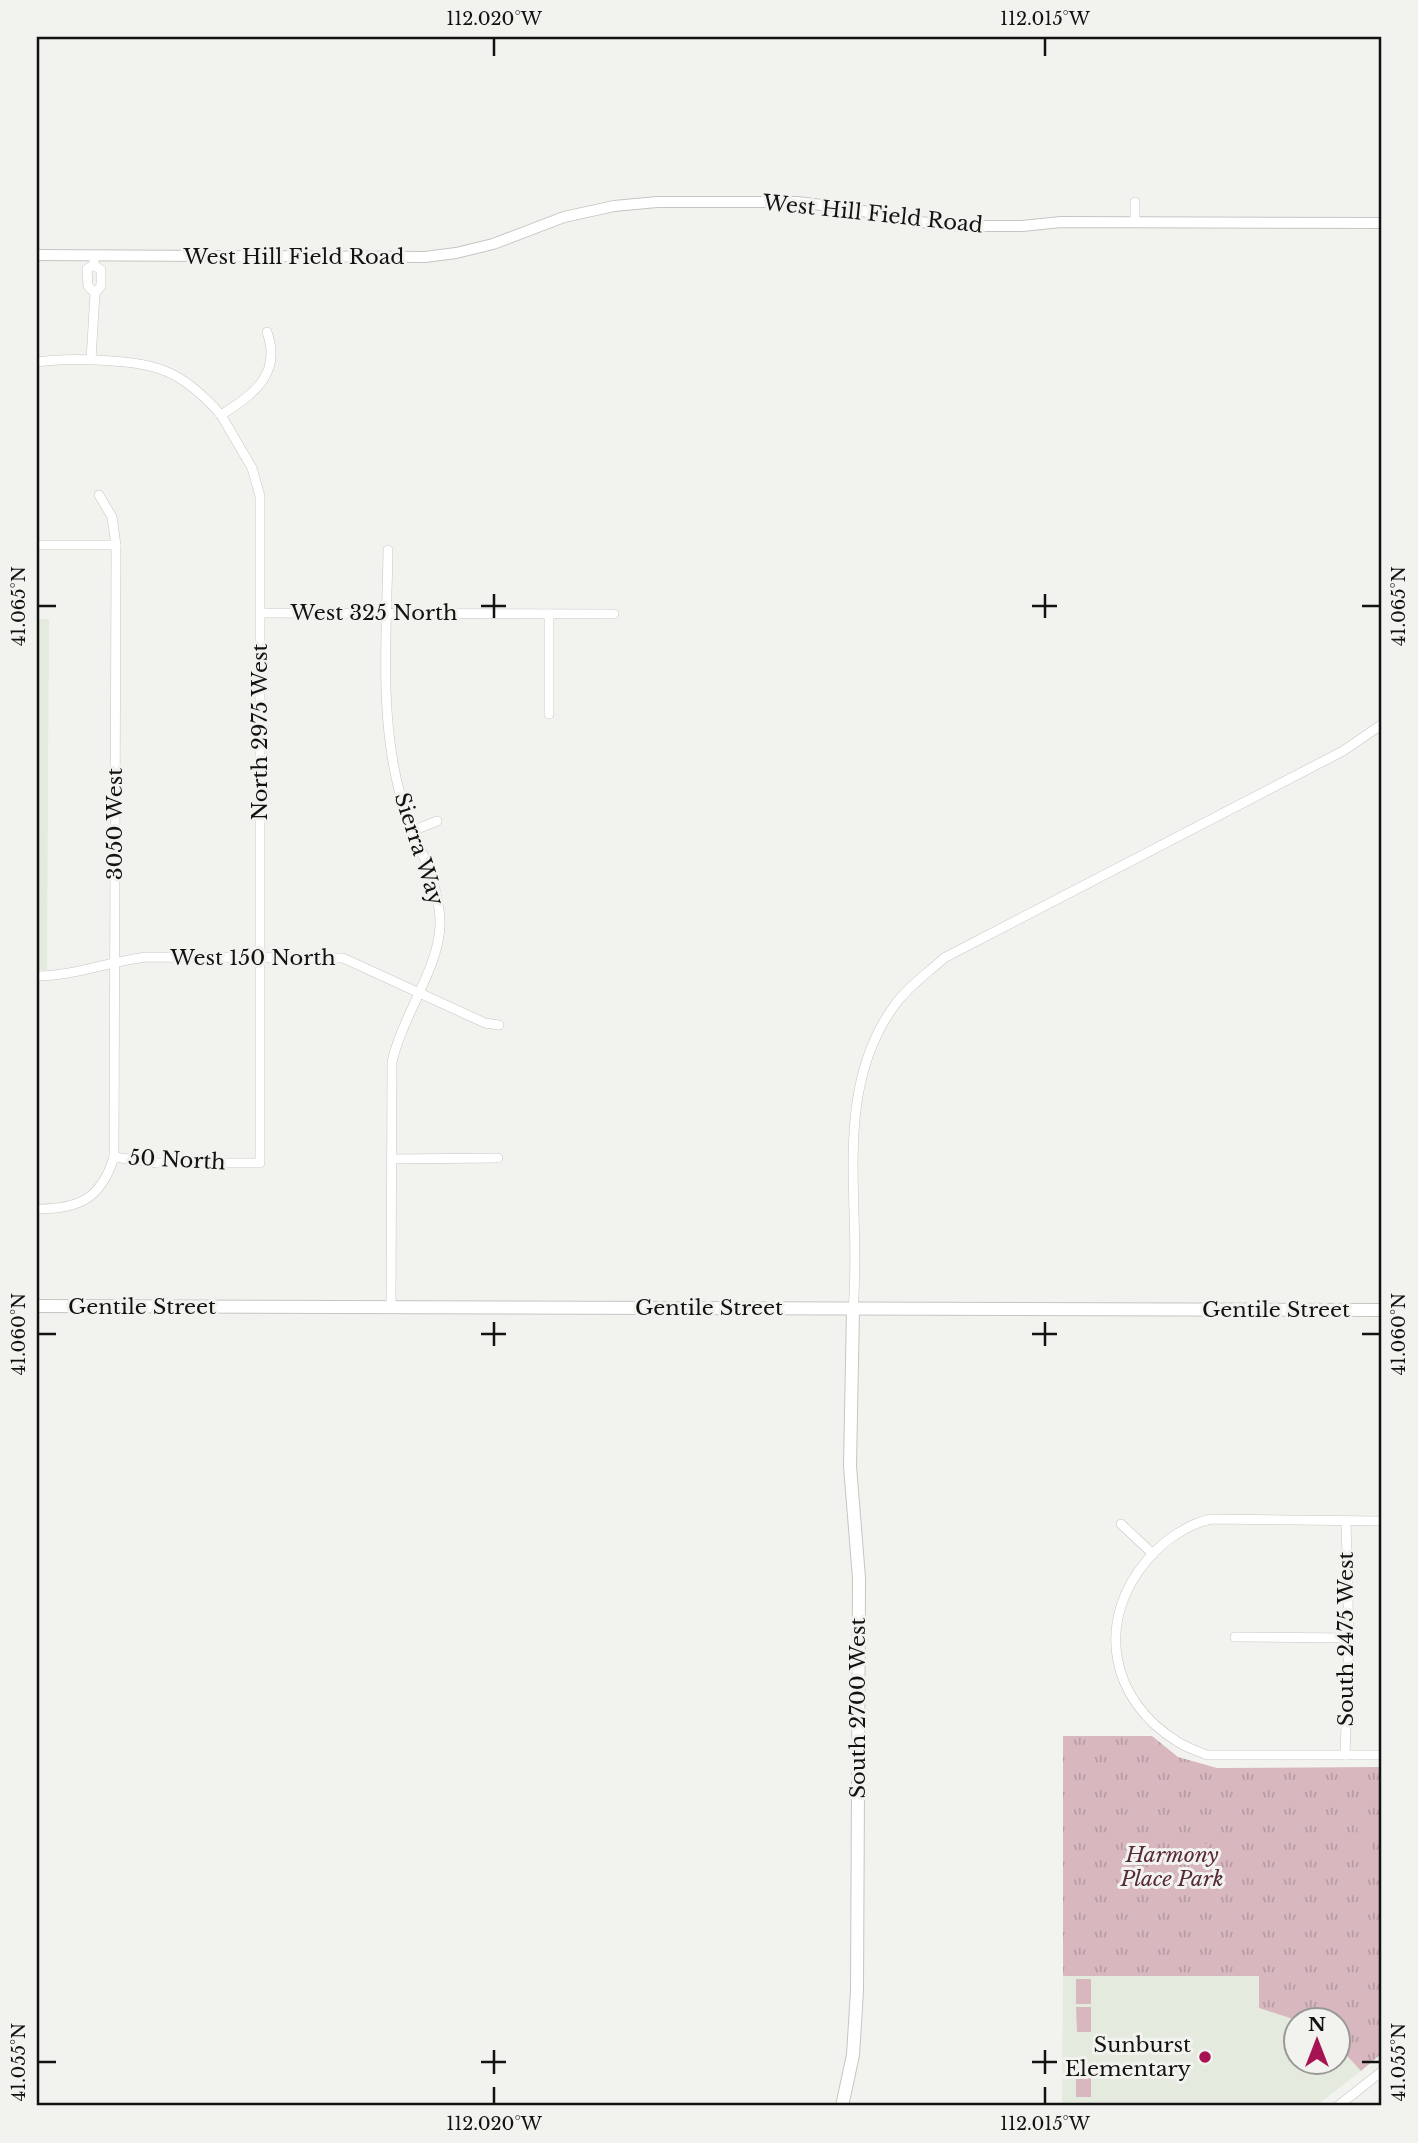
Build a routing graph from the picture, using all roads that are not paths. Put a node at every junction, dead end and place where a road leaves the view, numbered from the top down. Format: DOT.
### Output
graph roads {
  1 [pos="1135,202"];
  2 [pos="1135,222"];
  3 [pos="1381,223"];
  4 [pos="37,255"];
  5 [pos="94,261"];
  6 [pos="267,332"];
  7 [pos="91,360"];
  8 [pos="37,362"];
  9 [pos="221,415"];
  10 [pos="99,495"];
  11 [pos="37,545"];
  12 [pos="116,545"];
  13 [pos="388,550"];
  14 [pos="261,613"];
  15 [pos="387,613"];
  16 [pos="549,614"];
  17 [pos="614,614"];
  18 [pos="550,714"];
  19 [pos="1381,725"];
  20 [pos="436,821"];
  21 [pos="412,831"];
  22 [pos="259,957"];
  23 [pos="114,962"];
  24 [pos="37,976"];
  25 [pos="418,992"];
  26 [pos="499,1026"];
  27 [pos="114,1157"];
  28 [pos="498,1158"];
  29 [pos="391,1159"];
  30 [pos="260,1163"];
  31 [pos="37,1209"];
  32 [pos="37,1307"];
  33 [pos="391,1308"];
  34 [pos="853,1309"];
  35 [pos="1381,1310"];
  36 [pos="1381,1521"];
  37 [pos="1346,1522"];
  38 [pos="1121,1524"];
  39 [pos="1153,1554"];
  40 [pos="1235,1637"];
  41 [pos="1349,1638"];
  42 [pos="1345,1755"];
  43 [pos="1381,1755"];
  44 [pos="1381,2073"];
  45 [pos="842,2106"];
  46 [pos="1338,2106"];
  1 -- 2 [label="street"];
  2 -- 3 [label="street, West Hill Field Road"];
  2 -- 5 [label="street, West Hill Field Road"];
  4 -- 5 [label="street, West Hill Field Road"];
  5 -- 7 [label="street"];
  6 -- 9 [label="street"];
  7 -- 8 [label="street, North 2975 West"];
  7 -- 9 [label="street, North 2975 West"];
  9 -- 14 [label="street, North 2975 West"];
  10 -- 12 [label="street, 3050 West"];
  11 -- 12 [label="street"];
  12 -- 23 [label="street, 3050 West"];
  13 -- 15 [label="street, Sierra Way"];
  14 -- 15 [label="street, West 325 North"];
  14 -- 22 [label="street, North 2975 West"];
  15 -- 16 [label="street, West 325 North"];
  15 -- 21 [label="street, Sierra Way"];
  16 -- 17 [label="street, West 325 North"];
  16 -- 18 [label="street"];
  19 -- 34 [label="street"];
  20 -- 21 [label="street"];
  21 -- 25 [label="street, Sierra Way"];
  22 -- 23 [label="street, West 150 North"];
  22 -- 25 [label="street, West 150 North"];
  22 -- 30 [label="street, North 2975 West"];
  23 -- 24 [label="street, West 150 North"];
  23 -- 27 [label="street, 3050 West"];
  25 -- 26 [label="street, West 150 North"];
  25 -- 29 [label="street, Sierra Way"];
  27 -- 30 [label="street, 50 North"];
  27 -- 31 [label="street, 50 North"];
  28 -- 29 [label="street"];
  29 -- 33 [label="street, Sierra Way"];
  32 -- 33 [label="main road, Gentile Street"];
  33 -- 34 [label="main road, Gentile Street"];
  34 -- 35 [label="main road, Gentile Street"];
  34 -- 45 [label="main road, South 2700 West"];
  36 -- 37 [label="street"];
  37 -- 39 [label="street"];
  37 -- 41 [label="street, South 2475 West"];
  38 -- 39 [label="street"];
  39 -- 42 [label="street"];
  40 -- 41 [label="street"];
  41 -- 42 [label="street, South 2475 West"];
  42 -- 43 [label="street"];
  44 -- 46 [label="street"];
}
